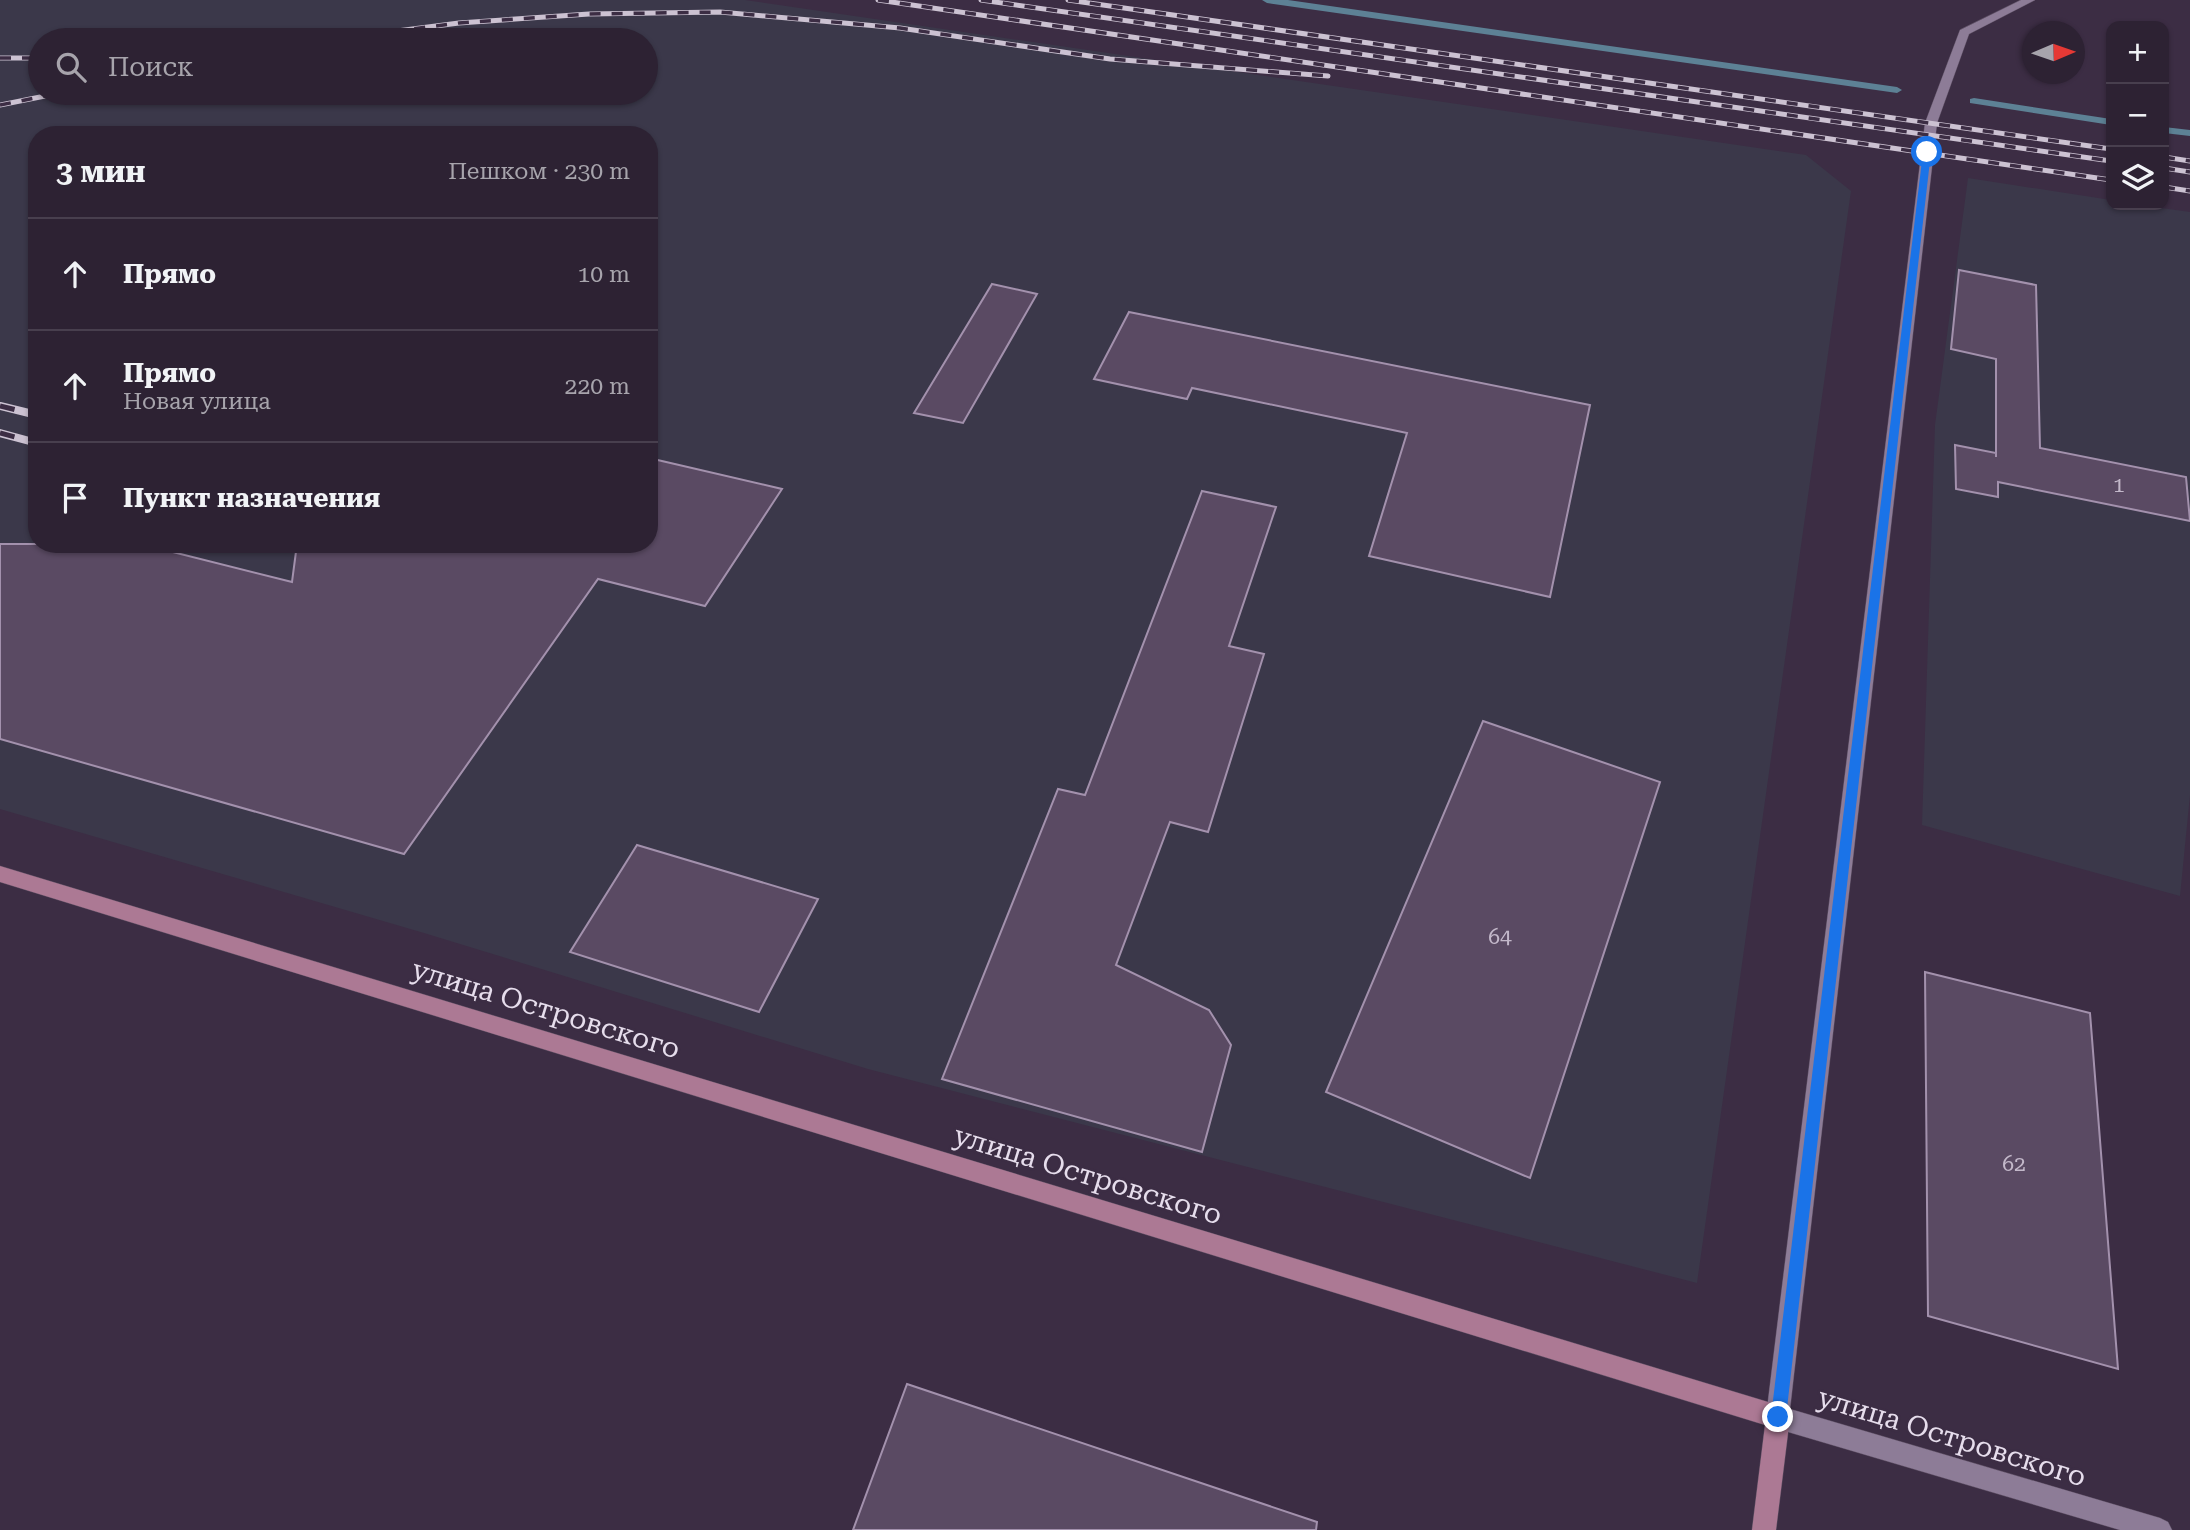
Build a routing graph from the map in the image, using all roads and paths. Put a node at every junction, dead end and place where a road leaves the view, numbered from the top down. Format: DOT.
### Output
graph roads {
  1 [pos="2030,0"];
  2 [pos="0,874"];
  3 [pos="1778,1417"];
  4 [pos="1764,1530"];
  5 [pos="2160,1530"];
  1 -- 3 [label="street"];
  2 -- 3 [label="street, улица Островского"];
  3 -- 4 [label="street"];
  3 -- 5 [label="street, улица Островского"];
}
